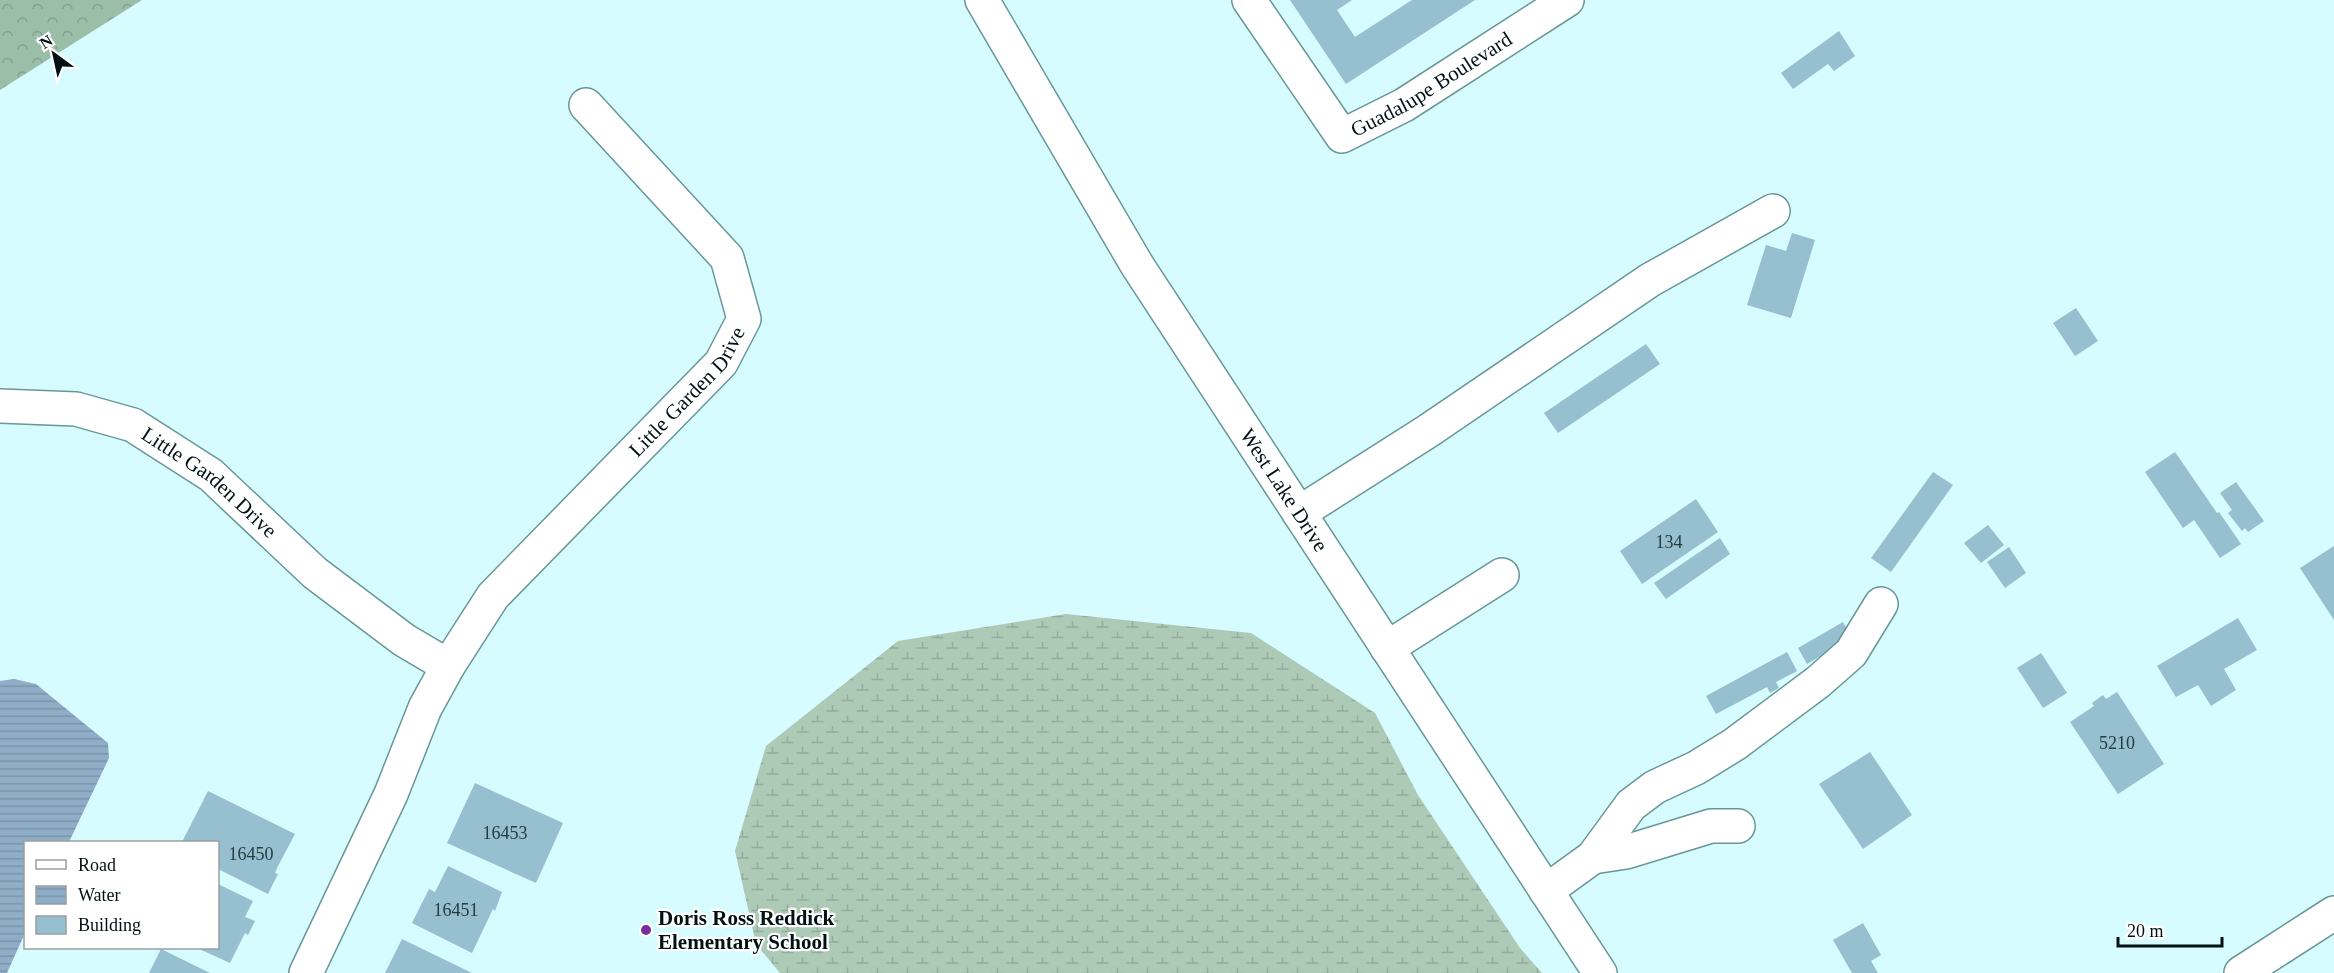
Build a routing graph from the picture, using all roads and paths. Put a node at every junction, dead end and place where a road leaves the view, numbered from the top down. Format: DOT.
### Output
graph roads {
  1 [pos="982,0"];
  2 [pos="1249,0"];
  3 [pos="1567,0"];
  4 [pos="586,105"];
  5 [pos="1773,211"];
  6 [pos="0,406"];
  7 [pos="1299,513"];
  8 [pos="1502,574"];
  9 [pos="1881,604"];
  10 [pos="1387,648"];
  11 [pos="448,666"];
  12 [pos="1738,826"];
  13 [pos="1593,857"];
  14 [pos="1546,891"];
  15 [pos="2334,913"];
  16 [pos="306,973"];
  17 [pos="1600,973"];
  18 [pos="2241,973"];
  1 -- 7 [label="street, West Lake Drive"];
  2 -- 3 [label="street, Guadalupe Boulevard"];
  4 -- 11 [label="street, Little Garden Drive"];
  5 -- 7 [label="street"];
  6 -- 11 [label="street, Little Garden Drive"];
  7 -- 10 [label="street, West Lake Drive"];
  8 -- 10 [label="street"];
  9 -- 13 [label="street"];
  10 -- 14 [label="street, West Lake Drive"];
  11 -- 16 [label="street, Little Garden Drive"];
  12 -- 13 [label="street"];
  13 -- 14 [label="street"];
  14 -- 17 [label="street, West Lake Drive"];
  15 -- 18 [label="street"];
}
